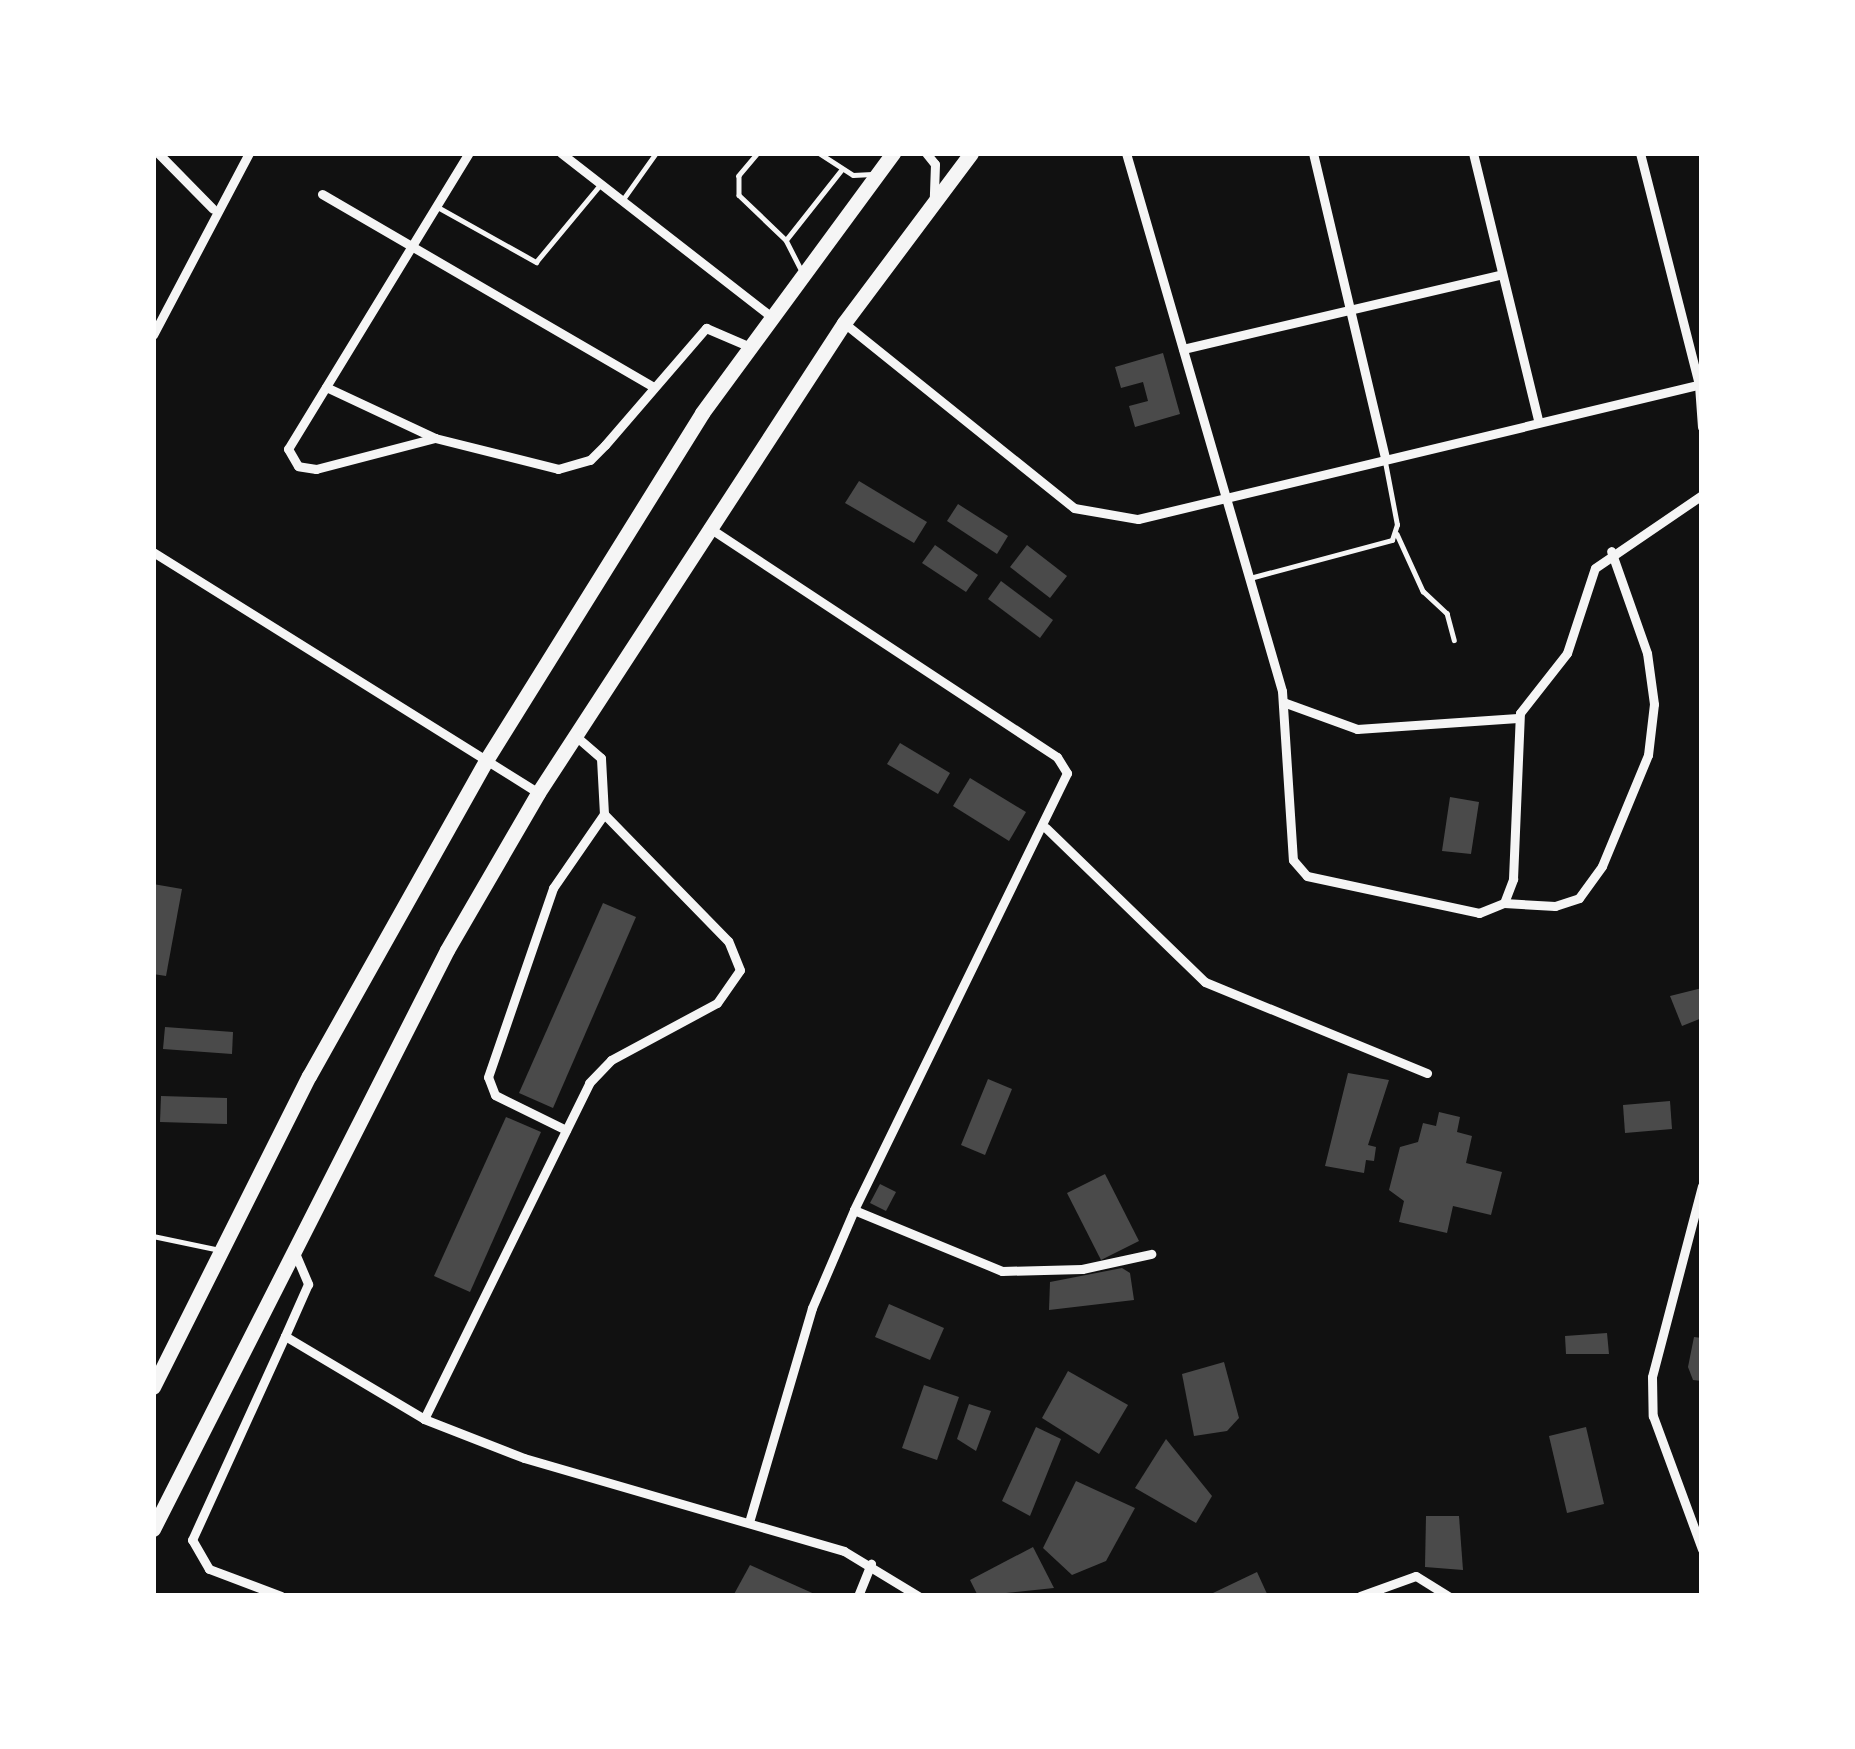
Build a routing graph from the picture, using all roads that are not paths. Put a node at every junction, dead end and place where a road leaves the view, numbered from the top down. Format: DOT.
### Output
graph roads {
  1 [pos="158,153"];
  2 [pos="248,153"];
  3 [pos="469,153"];
  4 [pos="561,153"];
  5 [pos="656,153"];
  6 [pos="758,153"];
  7 [pos="819,153"];
  8 [pos="893,153"];
  9 [pos="926,153"];
  10 [pos="971,153"];
  11 [pos="1126,153"];
  12 [pos="1313,153"];
  13 [pos="1473,153"];
  14 [pos="1640,153"];
  15 [pos="842,169"];
  16 [pos="877,173"];
  17 [pos="600,185"];
  18 [pos="322,194"];
  19 [pos="934,197"];
  20 [pos="621,202"];
  21 [pos="436,206"];
  22 [pos="213,209"];
  23 [pos="786,240"];
  24 [pos="414,248"];
  25 [pos="801,273"];
  26 [pos="1498,274"];
  27 [pos="1350,314"];
  28 [pos="769,316"];
  29 [pos="844,323"];
  30 [pos="153,334"];
  31 [pos="748,346"];
  32 [pos="1183,349"];
  33 [pos="1701,384"];
  34 [pos="652,386"];
  35 [pos="326,387"];
  36 [pos="1538,419"];
  37 [pos="1702,428"];
  38 [pos="435,438"];
  39 [pos="1384,457"];
  40 [pos="1702,495"];
  41 [pos="1228,500"];
  42 [pos="708,526"];
  43 [pos="1397,534"];
  44 [pos="1611,551"];
  45 [pos="153,552"];
  46 [pos="1250,578"];
  47 [pos="1454,640"];
  48 [pos="1283,702"];
  49 [pos="1518,718"];
  50 [pos="575,735"];
  51 [pos="485,762"];
  52 [pos="538,793"];
  53 [pos="604,814"];
  54 [pos="1046,828"];
  55 [pos="1504,903"];
  56 [pos="1427,1073"];
  57 [pos="566,1130"];
  58 [pos="1702,1186"];
  59 [pos="854,1210"];
  60 [pos="153,1236"];
  61 [pos="291,1249"];
  62 [pos="220,1251"];
  63 [pos="1151,1254"];
  64 [pos="285,1336"];
  65 [pos="153,1387"];
  66 [pos="424,1419"];
  67 [pos="749,1522"];
  68 [pos="153,1529"];
  69 [pos="1702,1549"];
  70 [pos="871,1563"];
  71 [pos="281,1596"];
  72 [pos="858,1596"];
  73 [pos="919,1596"];
  74 [pos="1360,1596"];
  75 [pos="1448,1596"];
  1 -- 22 [label="street"];
  2 -- 22 [label="street"];
  3 -- 21 [label="street"];
  4 -- 17 [label="street"];
  5 -- 20 [label="lane"];
  6 -- 23 [label="lane"];
  7 -- 15 [label="lane"];
  8 -- 16 [label="main road"];
  9 -- 19 [label="street"];
  10 -- 19 [label="main road"];
  11 -- 32 [label="street"];
  12 -- 27 [label="street"];
  13 -- 26 [label="street"];
  14 -- 33 [label="street"];
  15 -- 16 [label="lane"];
  15 -- 23 [label="lane"];
  16 -- 25 [label="main road"];
  17 -- 20 [label="street"];
  17 -- 21 [label="lane"];
  18 -- 24 [label="street"];
  19 -- 29 [label="main road"];
  20 -- 28 [label="street"];
  21 -- 24 [label="street"];
  22 -- 30 [label="street"];
  23 -- 25 [label="lane"];
  24 -- 34 [label="street"];
  24 -- 35 [label="street"];
  25 -- 28 [label="main road"];
  26 -- 27 [label="street"];
  26 -- 36 [label="street"];
  27 -- 32 [label="street"];
  27 -- 39 [label="street"];
  28 -- 31 [label="main road"];
  29 -- 41 [label="street"];
  29 -- 42 [label="main road"];
  31 -- 34 [label="street"];
  31 -- 51 [label="main road"];
  32 -- 41 [label="street"];
  33 -- 36 [label="street"];
  33 -- 37 [label="street"];
  34 -- 38 [label="street"];
  35 -- 38 [label="street"];
  35 -- 38 [label="street"];
  36 -- 39 [label="street"];
  39 -- 41 [label="street"];
  39 -- 43 [label="lane"];
  40 -- 44 [label="street"];
  41 -- 46 [label="street"];
  42 -- 50 [label="main road"];
  42 -- 54 [label="street"];
  43 -- 46 [label="lane"];
  43 -- 47 [label="lane"];
  44 -- 49 [label="street"];
  44 -- 55 [label="street"];
  45 -- 51 [label="street"];
  46 -- 48 [label="street"];
  48 -- 49 [label="street"];
  48 -- 55 [label="street"];
  49 -- 55 [label="street"];
  50 -- 52 [label="main road"];
  50 -- 53 [label="street"];
  51 -- 52 [label="street"];
  51 -- 62 [label="main road"];
  52 -- 61 [label="main road"];
  53 -- 57 [label="street"];
  53 -- 57 [label="street"];
  54 -- 56 [label="street"];
  54 -- 59 [label="street"];
  57 -- 66 [label="street"];
  58 -- 69 [label="street"];
  59 -- 63 [label="street"];
  59 -- 67 [label="street"];
  60 -- 62 [label="lane"];
  61 -- 64 [label="street"];
  61 -- 68 [label="main road"];
  62 -- 65 [label="main road"];
  64 -- 66 [label="street"];
  64 -- 71 [label="street"];
  66 -- 67 [label="street"];
  67 -- 70 [label="street"];
  70 -- 72 [label="street"];
  70 -- 73 [label="street"];
  74 -- 75 [label="street"];
}
